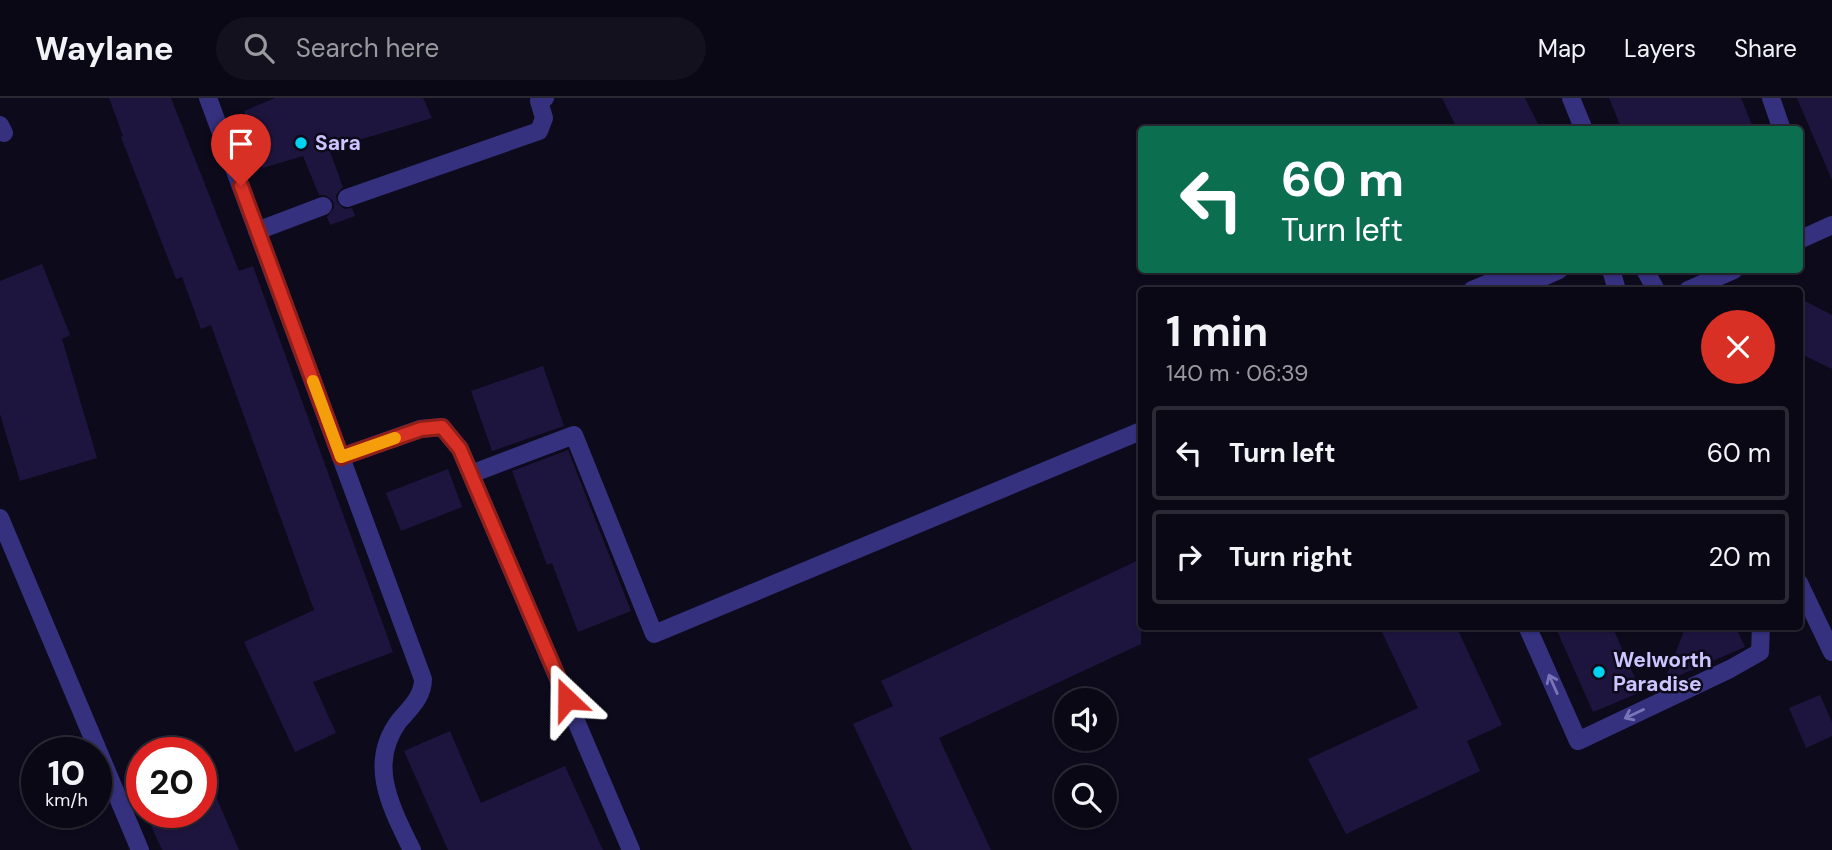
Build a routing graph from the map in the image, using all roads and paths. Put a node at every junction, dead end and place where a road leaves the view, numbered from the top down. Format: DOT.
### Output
graph roads {
  1 [pos="208,98"];
  2 [pos="1571,98"];
  3 [pos="1771,98"];
  4 [pos="540,99"];
  5 [pos="1582,126"];
  6 [pos="1781,126"];
  7 [pos="347,198"];
  8 [pos="323,206"];
  9 [pos="1832,225"];
  10 [pos="257,230"];
  11 [pos="1803,238"];
  12 [pos="1513,273"];
  13 [pos="1552,273"];
  14 [pos="1727,273"];
  15 [pos="1479,287"];
  16 [pos="1521,287"];
  17 [pos="1695,287"];
  18 [pos="1138,432"];
  19 [pos="341,457"];
  20 [pos="471,474"];
  21 [pos="0,517"];
  22 [pos="1803,591"];
  23 [pos="1529,630"];
  24 [pos="1761,630"];
  25 [pos="1831,648"];
  26 [pos="140,850"];
  27 [pos="412,850"];
  28 [pos="631,850"];
  1 -- 10 [label="street"];
  2 -- 5 [label="street"];
  3 -- 6 [label="street"];
  4 -- 7 [label="street"];
  8 -- 10 [label="street"];
  9 -- 11 [label="street"];
  10 -- 19 [label="street"];
  12 -- 15 [label="street"];
  13 -- 16 [label="street"];
  14 -- 17 [label="street"];
  18 -- 20 [label="street"];
  19 -- 20 [label="street"];
  19 -- 27 [label="street"];
  20 -- 28 [label="street"];
  21 -- 26 [label="street"];
  22 -- 25 [label="street"];
  24 -- 23 [label="street, one-way"];
}
